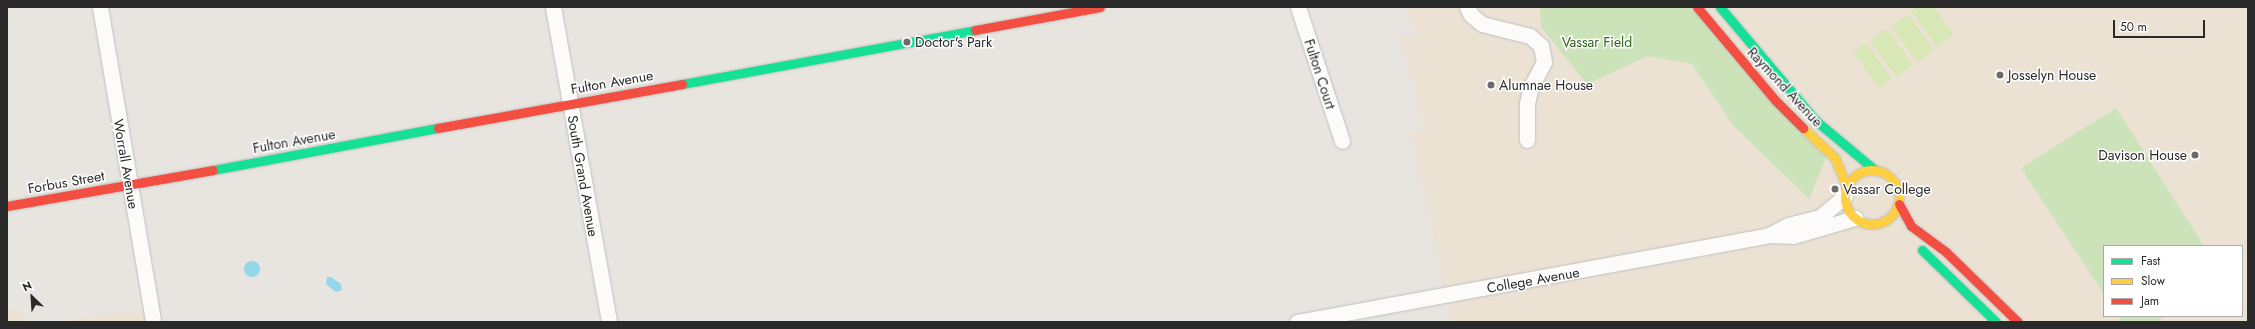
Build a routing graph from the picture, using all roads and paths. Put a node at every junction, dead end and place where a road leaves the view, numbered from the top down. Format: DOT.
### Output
graph roads {
  1 [pos="100,7"];
  2 [pos="554,7"];
  3 [pos="1100,7"];
  4 [pos="1298,7"];
  5 [pos="1467,7"];
  6 [pos="1697,7"];
  7 [pos="1720,7"];
  8 [pos="571,104"];
  9 [pos="1527,140"];
  10 [pos="1342,141"];
  11 [pos="1875,170"];
  12 [pos="130,185"];
  13 [pos="1846,192"];
  14 [pos="1899,204"];
  15 [pos="7,206"];
  16 [pos="1855,218"];
  17 [pos="1880,223"];
  18 [pos="1890,229"];
  19 [pos="1769,236"];
  20 [pos="1916,245"];
  21 [pos="153,322"];
  22 [pos="609,322"];
  23 [pos="1297,322"];
  24 [pos="1996,322"];
  25 [pos="2018,322"];
  1 -- 12 [label="street, Worrall Avenue"];
  2 -- 8 [label="street, South Grand Avenue"];
  3 -- 8 [label="street, Fulton Avenue"];
  4 -- 10 [label="street, Fulton Court"];
  5 -- 9 [label="street"];
  6 -- 13 [label="street, Raymond Avenue"];
  7 -- 11 [label="street, Raymond Avenue"];
  8 -- 12 [label="street, Fulton Avenue"];
  8 -- 22 [label="street, South Grand Avenue"];
  11 -- 13 [label="street"];
  11 -- 14 [label="street"];
  12 -- 15 [label="street, Forbus Street"];
  12 -- 21 [label="street, Worrall Avenue"];
  13 -- 16 [label="street"];
  13 -- 19 [label="street, College Avenue"];
  14 -- 17 [label="street"];
  14 -- 25 [label="street"];
  16 -- 17 [label="street"];
  16 -- 19 [label="street, College Avenue"];
  17 -- 18 [label="street"];
  19 -- 23 [label="street, College Avenue"];
  20 -- 24 [label="street"];
}
